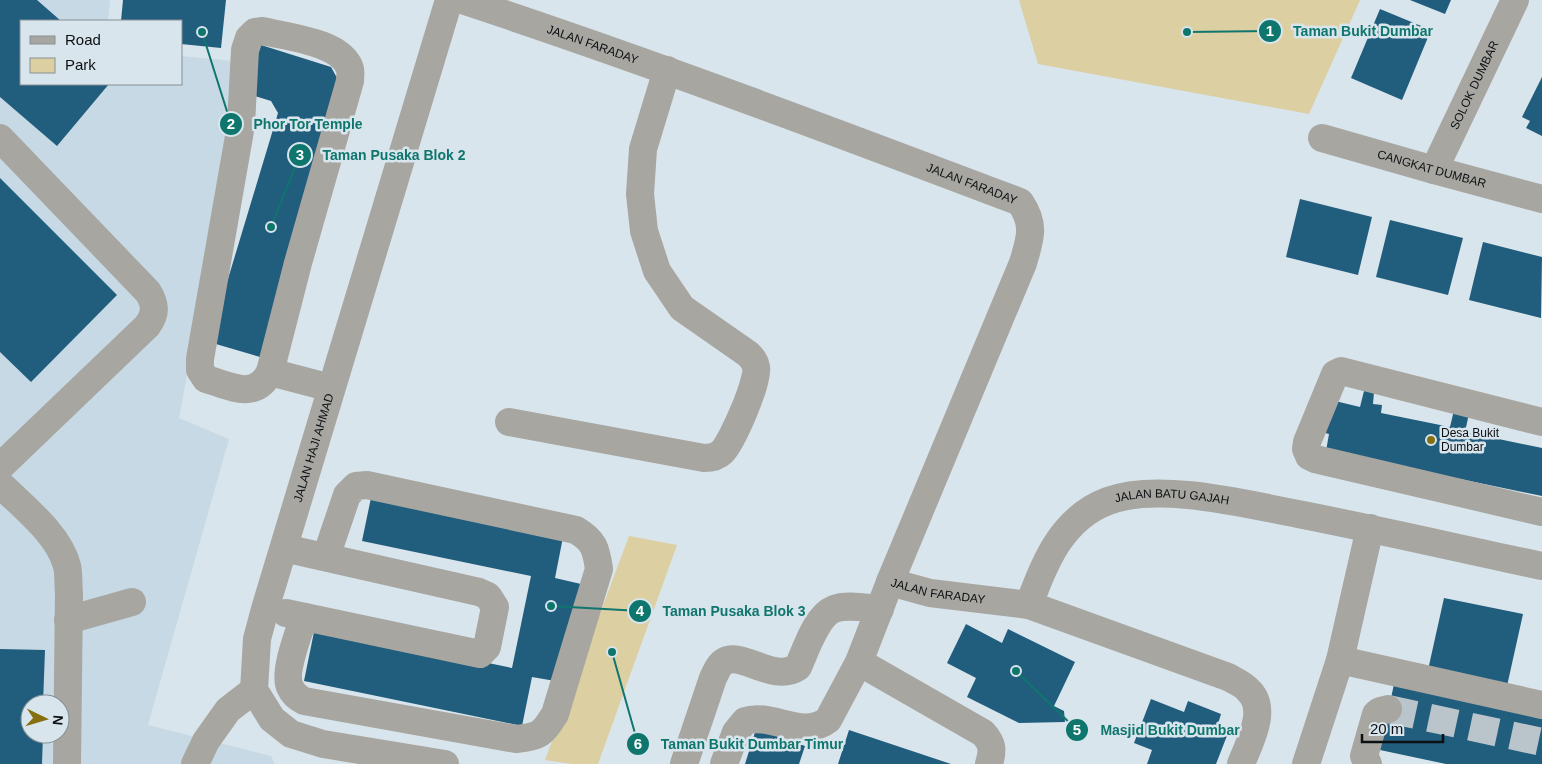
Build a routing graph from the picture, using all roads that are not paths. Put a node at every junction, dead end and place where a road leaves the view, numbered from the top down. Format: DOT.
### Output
graph roads {
  1 [pos="450,0"];
  2 [pos="462,0"];
  3 [pos="1515,0"];
  4 [pos="667,70"];
  5 [pos="0,138"];
  6 [pos="1322,138"];
  7 [pos="1434,170"];
  8 [pos="1542,199"];
  9 [pos="270,372"];
  10 [pos="331,388"];
  11 [pos="509,422"];
  12 [pos="1542,422"];
  13 [pos="0,467"];
  14 [pos="0,484"];
  15 [pos="1542,512"];
  16 [pos="1370,528"];
  17 [pos="284,548"];
  18 [pos="326,557"];
  19 [pos="1541,565"];
  20 [pos="890,582"];
  21 [pos="132,602"];
  22 [pos="1029,605"];
  23 [pos="265,609"];
  24 [pos="880,610"];
  25 [pos="304,616"];
  26 [pos="68,620"];
  27 [pos="1340,660"];
  28 [pos="859,662"];
  29 [pos="254,690"];
  30 [pos="1542,705"];
  31 [pos="1388,709"];
  32 [pos="323,754"];
  33 [pos="67,764"];
  34 [pos="195,764"];
  35 [pos="445,764"];
  36 [pos="684,764"];
  37 [pos="724,764"];
  38 [pos="989,764"];
  39 [pos="1241,764"];
  40 [pos="1306,764"];
  41 [pos="1368,764"];
  1 -- 10 [label="street, JALAN HAJI AHMAD"];
  2 -- 4 [label="street, JALAN FARADAY"];
  3 -- 7 [label="street, SOLOK DUMBAR"];
  4 -- 11 [label="street"];
  4 -- 20 [label="street, JALAN FARADAY"];
  5 -- 13 [label="street"];
  6 -- 7 [label="street, CANGKAT DUMBAR"];
  7 -- 8 [label="street, CANGKAT DUMBAR"];
  9 -- 9 [label="street"];
  9 -- 10 [label="street"];
  10 -- 17 [label="street, JALAN HAJI AHMAD"];
  12 -- 15 [label="street"];
  14 -- 26 [label="street"];
  16 -- 19 [label="street, JALAN BATU GAJAH"];
  16 -- 22 [label="street, JALAN BATU GAJAH"];
  16 -- 27 [label="street"];
  17 -- 18 [label="street"];
  17 -- 23 [label="street, JALAN HAJI AHMAD"];
  18 -- 25 [label="street"];
  18 -- 25 [label="street"];
  20 -- 22 [label="street, JALAN FARADAY"];
  20 -- 24 [label="street"];
  21 -- 26 [label="street"];
  22 -- 39 [label="street, JALAN FARADAY"];
  23 -- 25 [label="street"];
  23 -- 29 [label="street, JALAN HAJI AHMAD"];
  24 -- 28 [label="street"];
  24 -- 36 [label="street"];
  26 -- 33 [label="street"];
  27 -- 30 [label="street"];
  27 -- 40 [label="street"];
  28 -- 37 [label="street"];
  28 -- 38 [label="street"];
  29 -- 32 [label="street"];
  29 -- 34 [label="street"];
  31 -- 41 [label="street"];
  32 -- 35 [label="street"];
}
